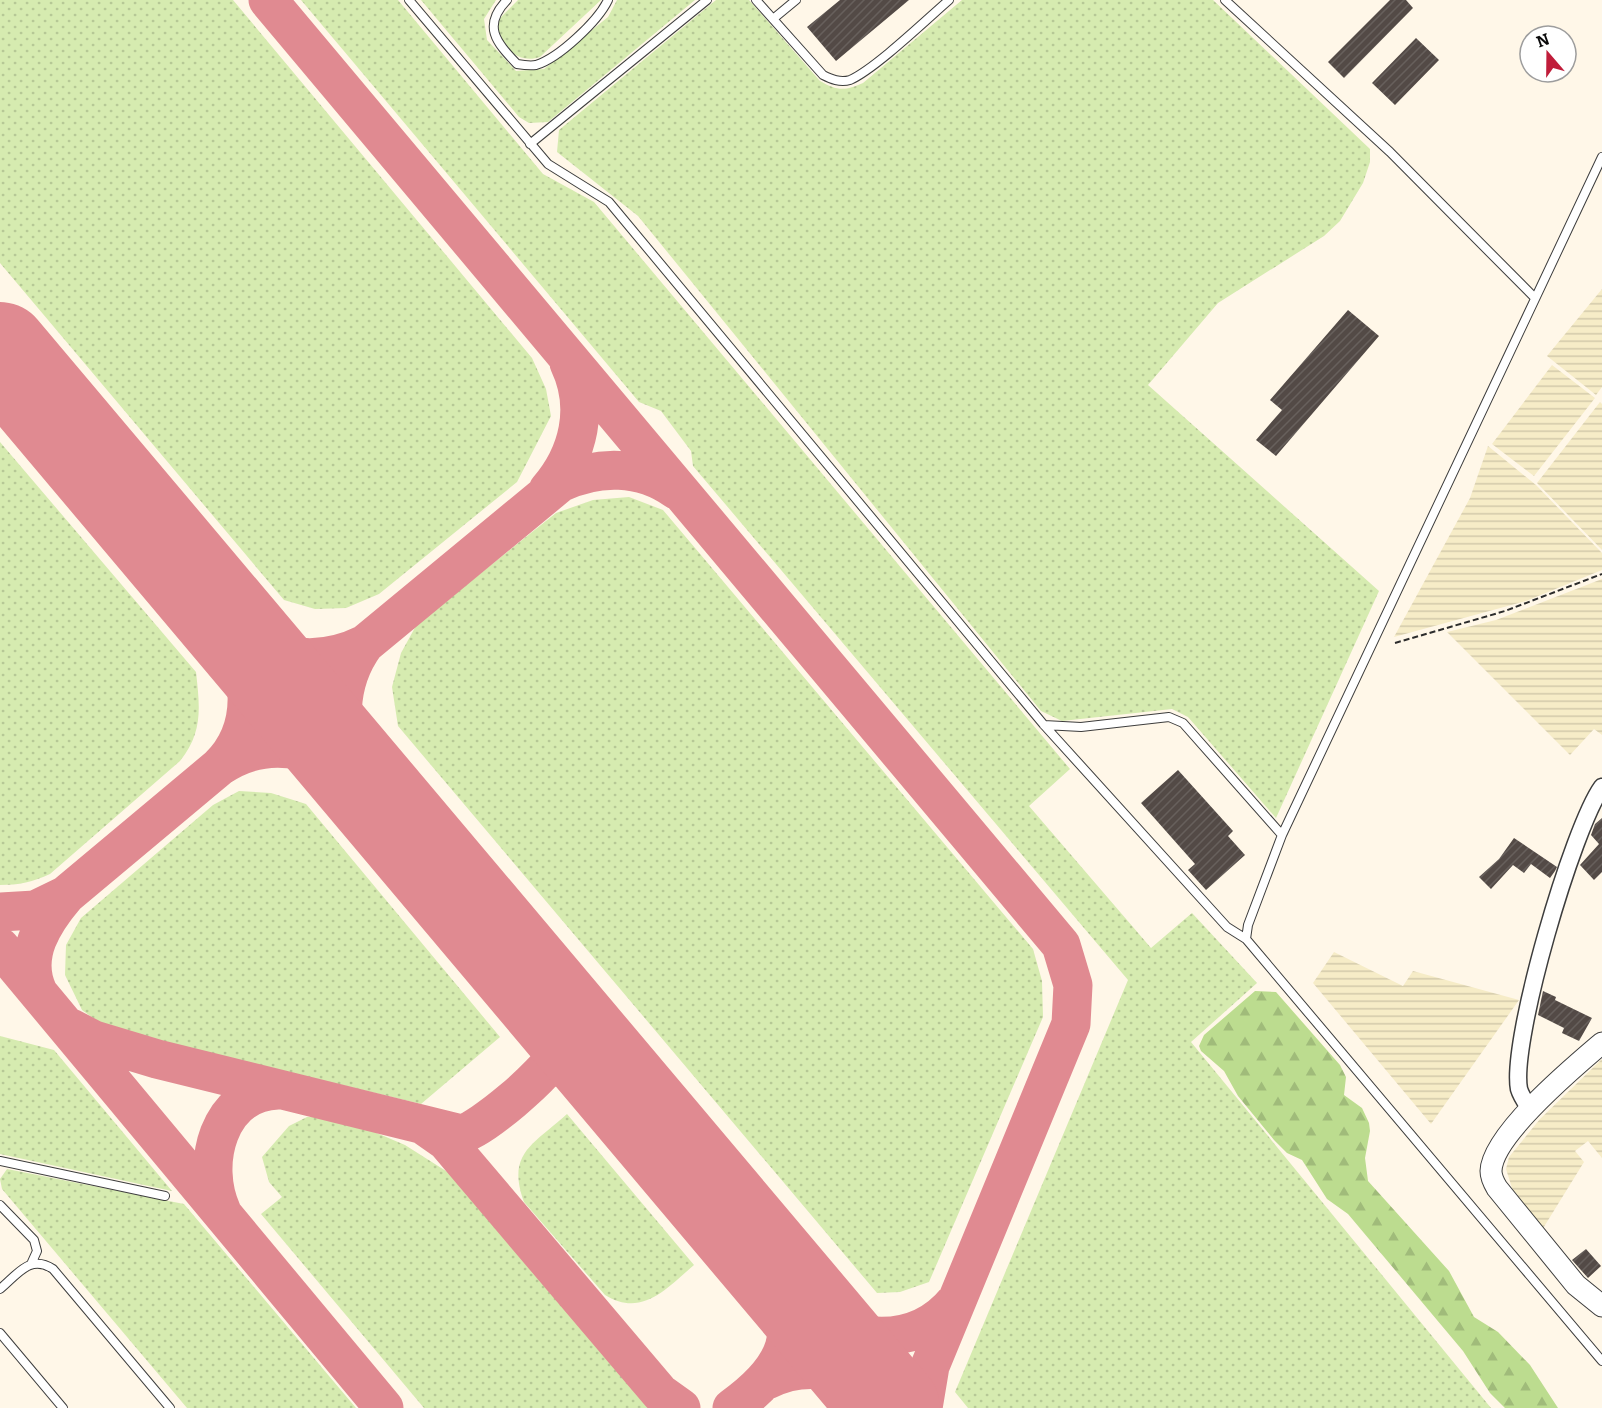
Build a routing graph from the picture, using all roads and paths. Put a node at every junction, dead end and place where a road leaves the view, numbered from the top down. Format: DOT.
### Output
graph roads {
  1 [pos="409,0"];
  2 [pos="507,0"];
  3 [pos="608,0"];
  4 [pos="707,0"];
  5 [pos="756,0"];
  6 [pos="796,0"];
  7 [pos="950,0"];
  8 [pos="1225,0"];
  9 [pos="773,19"];
  10 [pos="530,144"];
  11 [pos="1602,157"];
  12 [pos="1534,297"];
  13 [pos="1602,574"];
  14 [pos="1395,643"];
  15 [pos="1044,725"];
  16 [pos="1602,787"];
  17 [pos="1597,812"];
  18 [pos="1282,835"];
  19 [pos="1246,939"];
  20 [pos="1602,1043"];
  21 [pos="1530,1109"];
  22 [pos="0,1161"];
  23 [pos="165,1196"];
  24 [pos="0,1205"];
  25 [pos="32,1262"];
  26 [pos="0,1289"];
  27 [pos="1602,1306"];
  28 [pos="0,1333"];
  29 [pos="1602,1361"];
  30 [pos="63,1408"];
  31 [pos="170,1408"];
  1 -- 10 [label="lane"];
  2 -- 3 [label="lane"];
  4 -- 10 [label="lane"];
  5 -- 9 [label="lane"];
  6 -- 9 [label="lane"];
  7 -- 9 [label="lane"];
  8 -- 12 [label="lane"];
  10 -- 15 [label="lane"];
  11 -- 12 [label="lane"];
  12 -- 18 [label="lane"];
  13 -- 14 [label="path"];
  15 -- 18 [label="lane"];
  15 -- 19 [label="lane"];
  16 -- 17 [label="street"];
  17 -- 21 [label="street"];
  18 -- 19 [label="lane"];
  19 -- 29 [label="lane"];
  20 -- 21 [label="street"];
  21 -- 27 [label="street"];
  22 -- 23 [label="lane"];
  24 -- 25 [label="lane"];
  25 -- 26 [label="lane"];
  25 -- 31 [label="lane"];
  28 -- 30 [label="lane"];
}
